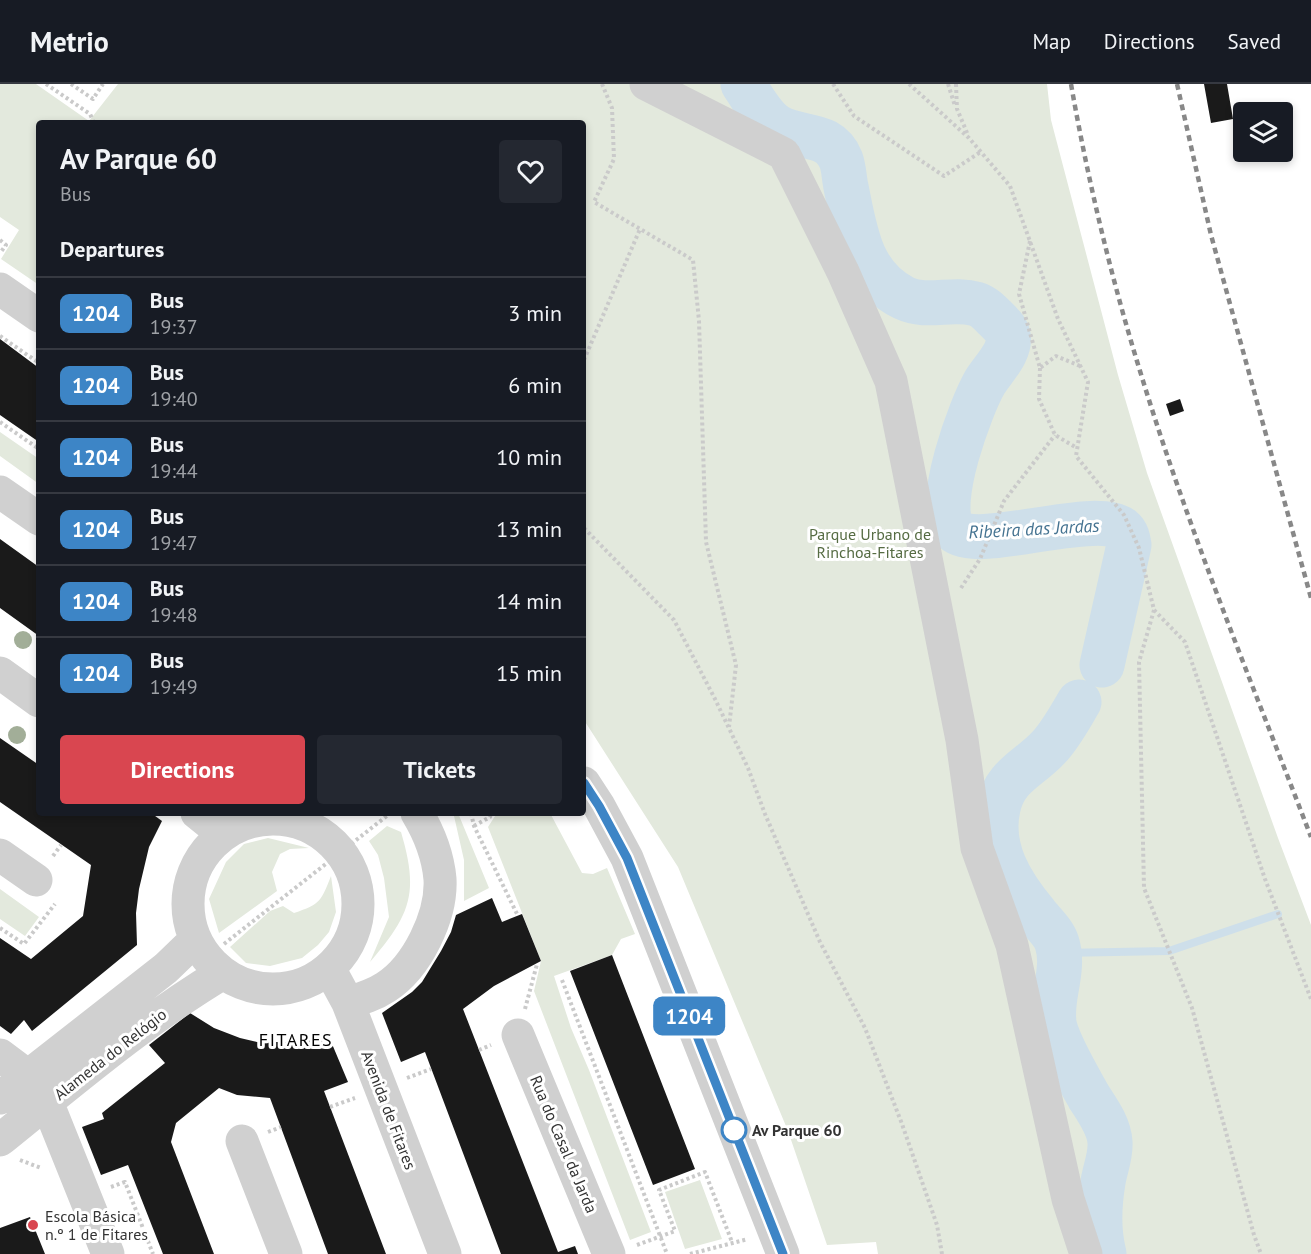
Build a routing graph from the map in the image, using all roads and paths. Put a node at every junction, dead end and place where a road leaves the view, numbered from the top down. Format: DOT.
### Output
graph roads {
  1 [pos="46,84"];
  2 [pos="71,84"];
  3 [pos="103,84"];
  4 [pos="602,84"];
  5 [pos="646,84"];
  6 [pos="833,84"];
  7 [pos="909,84"];
  8 [pos="948,84"];
  9 [pos="956,84"];
  10 [pos="957,109"];
  11 [pos="93,120"];
  12 [pos="969,138"];
  13 [pos="982,151"];
  14 [pos="640,229"];
  15 [pos="0,240"];
  16 [pos="1030,240"];
  17 [pos="0,253"];
  18 [pos="0,289"];
  19 [pos="36,314"];
  20 [pos="0,336"];
  21 [pos="586,355"];
  22 [pos="36,361"];
  23 [pos="1081,367"];
  24 [pos="1040,368"];
  25 [pos="0,422"];
  26 [pos="1055,435"];
  27 [pos="36,447"];
  28 [pos="1077,449"];
  29 [pos="0,492"];
  30 [pos="36,517"];
  31 [pos="586,530"];
  32 [pos="980,559"];
  33 [pos="1154,610"];
  34 [pos="0,673"];
  35 [pos="36,699"];
  36 [pos="729,728"];
  37 [pos="586,786"];
  38 [pos="201,816"];
  39 [pos="419,816"];
  40 [pos="472,816"];
  41 [pos="490,816"];
  42 [pos="381,821"];
  43 [pos="474,826"];
  44 [pos="223,834"];
  45 [pos="341,852"];
  46 [pos="0,855"];
  47 [pos="48,888"];
  48 [pos="518,916"];
  49 [pos="0,928"];
  50 [pos="208,957"];
  51 [pos="329,968"];
  52 [pos="562,980"];
  53 [pos="1311,999"];
  54 [pos="348,1004"];
  55 [pos="518,1035"];
  56 [pos="0,1055"];
  57 [pos="28,1076"];
  58 [pos="0,1098"];
  59 [pos="47,1102"];
  60 [pos="0,1140"];
  61 [pos="242,1142"];
  62 [pos="661,1236"];
  63 [pos="732,1242"];
  64 [pos="724,1244"];
  65 [pos="621,1250"];
  66 [pos="108,1254"];
  67 [pos="286,1254"];
  68 [pos="445,1254"];
  69 [pos="667,1254"];
  70 [pos="690,1254"];
  71 [pos="783,1254"];
  72 [pos="942,1254"];
  73 [pos="1086,1254"];
  74 [pos="1261,1254"];
  1 -- 11 [label="path"];
  2 -- 3 [label="path"];
  4 -- 14 [label="path"];
  5 -- 73 [label="street"];
  6 -- 13 [label="path"];
  7 -- 12 [label="path"];
  8 -- 10 [label="path"];
  9 -- 10 [label="path"];
  10 -- 12 [label="path"];
  12 -- 13 [label="path"];
  13 -- 16 [label="path"];
  14 -- 21 [label="path"];
  14 -- 36 [label="path"];
  15 -- 17 [label="path"];
  16 -- 23 [label="path"];
  16 -- 24 [label="path"];
  18 -- 19 [label="street"];
  20 -- 22 [label="path"];
  23 -- 24 [label="path"];
  23 -- 28 [label="path"];
  24 -- 26 [label="path"];
  25 -- 27 [label="path"];
  26 -- 28 [label="path"];
  26 -- 32 [label="path"];
  28 -- 33 [label="path"];
  29 -- 30 [label="street"];
  31 -- 36 [label="path"];
  33 -- 53 [label="path"];
  33 -- 74 [label="path"];
  34 -- 35 [label="street"];
  36 -- 72 [label="path"];
  37 -- 71 [label="street"];
  38 -- 44 [label="street"];
  39 -- 54 [label="street"];
  40 -- 43 [label="path"];
  41 -- 43 [label="path"];
  42 -- 45 [label="path"];
  43 -- 48 [label="path"];
  44 -- 45 [label="street"];
  44 -- 50 [label="street"];
  45 -- 50 [label="path"];
  45 -- 51 [label="street"];
  46 -- 47 [label="street"];
  47 -- 49 [label="path"];
  50 -- 51 [label="street"];
  50 -- 57 [label="street, Alameda do Relógio"];
  50 -- 59 [label="street, Alameda do Relógio"];
  51 -- 54 [label="street, Avenida de Fitares"];
  52 -- 62 [label="path"];
  54 -- 68 [label="street, Avenida de Fitares"];
  55 -- 65 [label="street, Rua do Casal da Jarda"];
  56 -- 57 [label="street"];
  57 -- 58 [label="street, Alameda do Relógio"];
  57 -- 59 [label="street"];
  59 -- 60 [label="street, Alameda do Relógio"];
  59 -- 66 [label="street"];
  61 -- 67 [label="street"];
  62 -- 63 [label="path"];
  62 -- 65 [label="path"];
  62 -- 69 [label="path"];
  64 -- 70 [label="path"];
}
